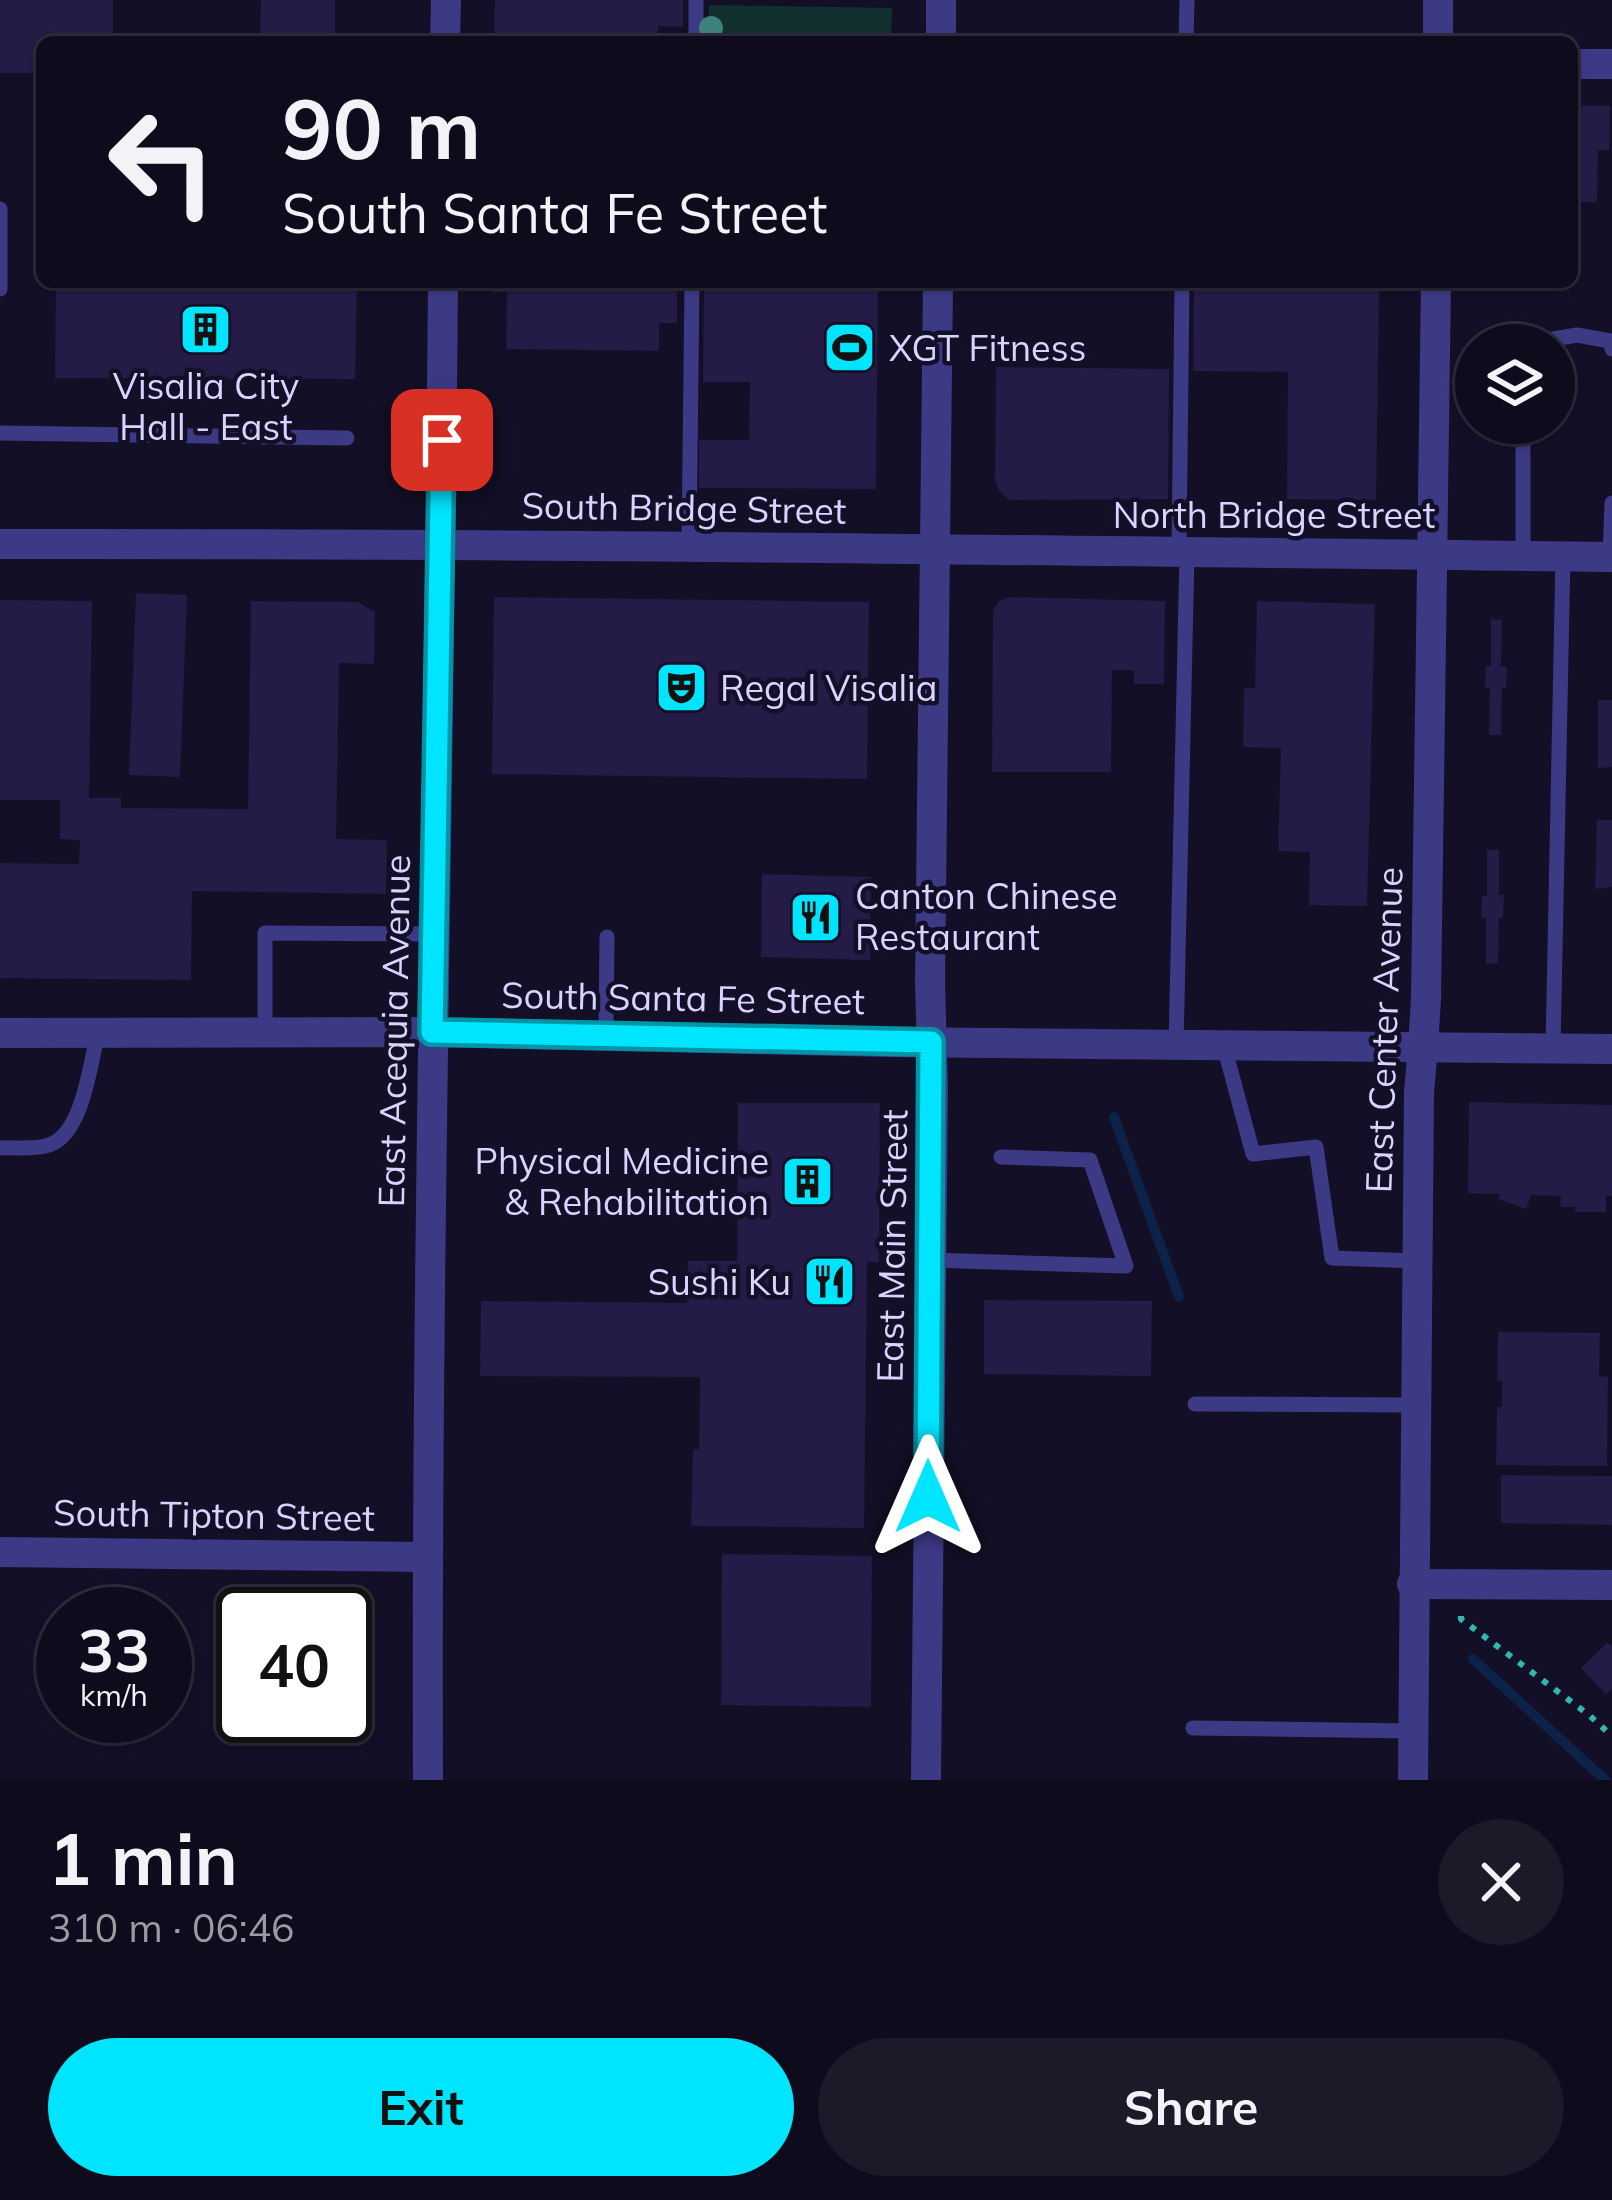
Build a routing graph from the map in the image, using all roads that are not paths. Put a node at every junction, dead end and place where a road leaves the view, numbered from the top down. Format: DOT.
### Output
graph roads {
  1 [pos="446,0"];
  2 [pos="696,0"];
  3 [pos="941,0"];
  4 [pos="1187,0"];
  5 [pos="1438,0"];
  6 [pos="445,36"];
  7 [pos="696,36"];
  8 [pos="940,36"];
  9 [pos="1186,36"];
  10 [pos="1438,36"];
  11 [pos="1578,64"];
  12 [pos="1612,64"];
  13 [pos="0,208"];
  14 [pos="0,247"];
  15 [pos="443,288"];
  16 [pos="692,288"];
  17 [pos="938,288"];
  18 [pos="1182,288"];
  19 [pos="1436,288"];
  20 [pos="0,289"];
  21 [pos="1575,335"];
  22 [pos="1612,349"];
  23 [pos="0,433"];
  24 [pos="347,438"];
  25 [pos="1522,444"];
  26 [pos="1612,503"];
  27 [pos="0,544"];
  28 [pos="441,544"];
  29 [pos="689,545"];
  30 [pos="935,551"];
  31 [pos="1183,553"];
  32 [pos="1433,555"];
  33 [pos="1523,556"];
  34 [pos="1563,556"];
  35 [pos="1611,557"];
  36 [pos="433,934"];
  37 [pos="607,937"];
  38 [pos="265,1032"];
  39 [pos="432,1032"];
  40 [pos="98,1033"];
  41 [pos="0,1034"];
  42 [pos="606,1034"];
  43 [pos="931,1042"];
  44 [pos="1176,1046"];
  45 [pos="1224,1046"];
  46 [pos="1423,1047"];
  47 [pos="1553,1048"];
  48 [pos="1612,1049"];
  49 [pos="0,1148"];
  50 [pos="1001,1157"];
  51 [pos="930,1260"];
  52 [pos="1418,1261"];
  53 [pos="1195,1404"];
  54 [pos="1416,1405"];
  55 [pos="0,1552"];
  56 [pos="428,1557"];
  57 [pos="1412,1584"];
  58 [pos="1612,1585"];
  59 [pos="1193,1728"];
  60 [pos="1413,1730"];
  61 [pos="428,1780"];
  62 [pos="926,1780"];
  63 [pos="1413,1780"];
  1 -- 6 [label="street"];
  2 -- 7 [label="lane"];
  3 -- 8 [label="street"];
  4 -- 9 [label="lane"];
  5 -- 10 [label="street"];
  11 -- 12 [label="street"];
  13 -- 14 [label="lane"];
  14 -- 20 [label="lane"];
  15 -- 28 [label="street, East Acequia Avenue"];
  16 -- 29 [label="lane"];
  17 -- 30 [label="street, East Main Street"];
  18 -- 31 [label="lane"];
  19 -- 32 [label="street, East Center Avenue"];
  21 -- 22 [label="lane"];
  23 -- 24 [label="lane"];
  25 -- 33 [label="lane"];
  26 -- 35 [label="lane"];
  27 -- 28 [label="street, South Bridge Street"];
  28 -- 29 [label="street, South Bridge Street"];
  28 -- 36 [label="street, East Acequia Avenue"];
  29 -- 30 [label="street, South Bridge Street"];
  30 -- 31 [label="street, North Bridge Street"];
  30 -- 43 [label="street, East Main Street"];
  31 -- 32 [label="street, North Bridge Street"];
  31 -- 44 [label="lane"];
  32 -- 33 [label="street, North Bridge Street"];
  32 -- 46 [label="street, East Center Avenue"];
  33 -- 34 [label="street, North Bridge Street"];
  34 -- 35 [label="street, North Bridge Street"];
  34 -- 47 [label="lane"];
  36 -- 38 [label="lane"];
  36 -- 39 [label="street, East Acequia Avenue"];
  37 -- 42 [label="lane"];
  38 -- 39 [label="street, South Santa Fe Street"];
  38 -- 40 [label="street, South Santa Fe Street"];
  39 -- 42 [label="street, South Santa Fe Street"];
  39 -- 56 [label="street, East Acequia Avenue"];
  40 -- 41 [label="street, South Santa Fe Street"];
  40 -- 49 [label="lane"];
  42 -- 43 [label="street, South Santa Fe Street"];
  43 -- 44 [label="street, South Santa Fe Street"];
  43 -- 51 [label="street, East Main Street"];
  44 -- 45 [label="street, South Santa Fe Street"];
  45 -- 46 [label="street, South Santa Fe Street"];
  45 -- 52 [label="lane"];
  46 -- 47 [label="street, South Santa Fe Street"];
  46 -- 52 [label="street, East Center Avenue"];
  47 -- 48 [label="street, South Santa Fe Street"];
  50 -- 51 [label="lane"];
  51 -- 62 [label="street, East Main Street"];
  52 -- 54 [label="street, East Center Avenue"];
  53 -- 54 [label="lane"];
  54 -- 57 [label="street, East Center Avenue"];
  55 -- 56 [label="street, South Tipton Street"];
  56 -- 61 [label="street, East Acequia Avenue"];
  57 -- 58 [label="street"];
  57 -- 60 [label="street, East Center Avenue"];
  59 -- 60 [label="lane"];
  60 -- 63 [label="street, East Center Avenue"];
}
